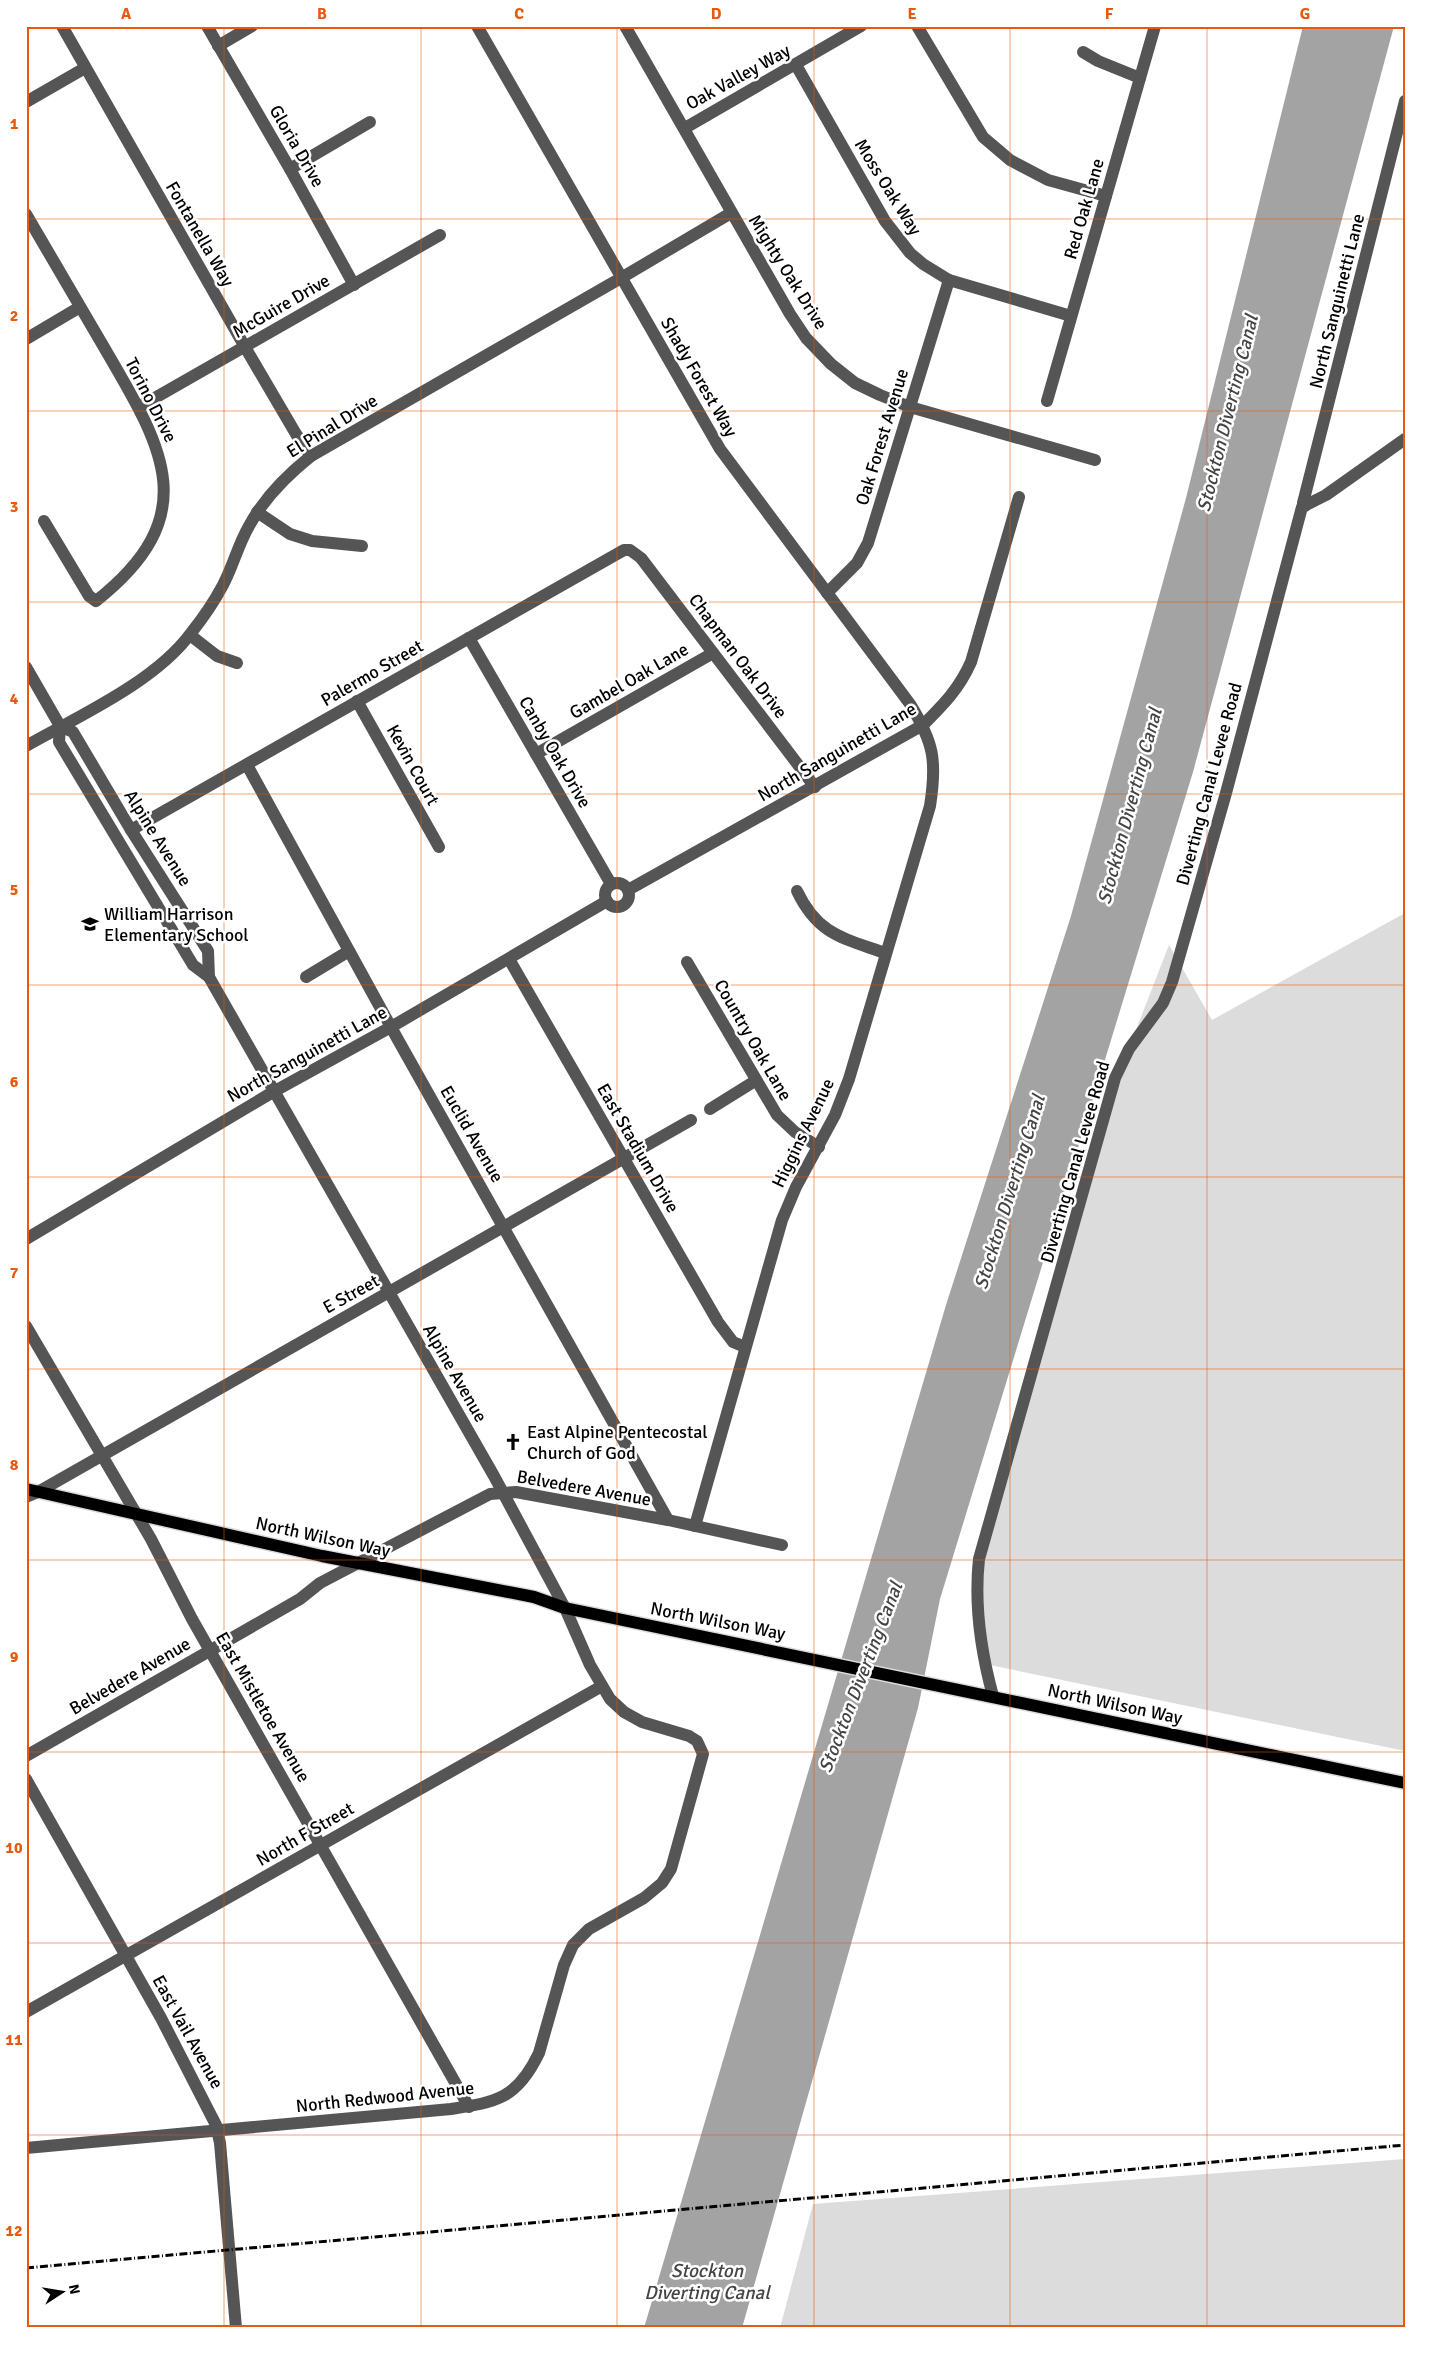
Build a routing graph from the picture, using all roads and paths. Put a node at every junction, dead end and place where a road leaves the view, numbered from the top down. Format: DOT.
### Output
graph roads {
  1 [pos="62,26"];
  2 [pos="207,26"];
  3 [pos="252,26"];
  4 [pos="477,26"];
  5 [pos="625,26"];
  6 [pos="861,26"];
  7 [pos="917,26"];
  8 [pos="1155,26"];
  9 [pos="218,46"];
  10 [pos="1084,52"];
  11 [pos="796,65"];
  12 [pos="85,68"];
  13 [pos="1140,78"];
  14 [pos="1405,101"];
  15 [pos="26,102"];
  16 [pos="370,122"];
  17 [pos="685,128"];
  18 [pos="290,169"];
  19 [pos="1106,196"];
  20 [pos="731,213"];
  21 [pos="26,214"];
  22 [pos="440,236"];
  23 [pos="621,278"];
  24 [pos="948,280"];
  25 [pos="354,285"];
  26 [pos="80,307"];
  27 [pos="1071,316"];
  28 [pos="26,339"];
  29 [pos="244,347"];
  30 [pos="1047,401"];
  31 [pos="139,407"];
  32 [pos="910,407"];
  33 [pos="1405,439"];
  34 [pos="311,456"];
  35 [pos="1095,460"];
  36 [pos="1020,496"];
  37 [pos="1304,507"];
  38 [pos="257,512"];
  39 [pos="44,521"];
  40 [pos="362,546"];
  41 [pos="630,550"];
  42 [pos="828,592"];
  43 [pos="190,635"];
  44 [pos="469,638"];
  45 [pos="713,653"];
  46 [pos="236,663"];
  47 [pos="26,667"];
  48 [pos="357,701"];
  49 [pos="923,725"];
  50 [pos="60,726"];
  51 [pos="26,746"];
  52 [pos="536,754"];
  53 [pos="247,765"];
  54 [pos="815,787"];
  55 [pos="131,830"];
  56 [pos="439,847"];
  57 [pos="611,884"];
  58 [pos="628,890"];
  59 [pos="797,891"];
  60 [pos="607,901"];
  61 [pos="349,951"];
  62 [pos="885,953"];
  63 [pos="509,959"];
  64 [pos="687,962"];
  65 [pos="306,976"];
  66 [pos="209,977"];
  67 [pos="391,1027"];
  68 [pos="755,1081"];
  69 [pos="273,1092"];
  70 [pos="710,1109"];
  71 [pos="691,1120"];
  72 [pos="819,1147"];
  73 [pos="624,1157"];
  74 [pos="504,1226"];
  75 [pos="26,1239"];
  76 [pos="390,1292"];
  77 [pos="26,1326"];
  78 [pos="745,1348"];
  79 [pos="101,1455"];
  80 [pos="32,1490"];
  81 [pos="501,1492"];
  82 [pos="26,1497"];
  83 [pos="136,1514"];
  84 [pos="668,1520"];
  85 [pos="695,1526"];
  86 [pos="782,1545"];
  87 [pos="359,1563"];
  88 [pos="565,1608"];
  89 [pos="211,1650"];
  90 [pos="602,1686"];
  91 [pos="993,1696"];
  92 [pos="702,1747"];
  93 [pos="26,1756"];
  94 [pos="26,1779"];
  95 [pos="1405,1783"];
  96 [pos="321,1845"];
  97 [pos="126,1957"];
  98 [pos="26,2012"];
  99 [pos="469,2106"];
  100 [pos="218,2132"];
  101 [pos="26,2148"];
  102 [pos="236,2328"];
  1 -- 12 [label="street, Fontanella Way"];
  2 -- 9 [label="street, Gloria Drive"];
  3 -- 9 [label="street"];
  4 -- 23 [label="street, Shady Forest Way"];
  5 -- 17 [label="street, Mighty Oak Drive"];
  6 -- 11 [label="street, Oak Valley Way"];
  7 -- 19 [label="street"];
  8 -- 13 [label="street, Red Oak Lane"];
  9 -- 18 [label="street, Gloria Drive"];
  10 -- 13 [label="street"];
  11 -- 17 [label="street, Oak Valley Way"];
  11 -- 24 [label="street, Moss Oak Way"];
  12 -- 15 [label="street"];
  12 -- 29 [label="street, Fontanella Way"];
  13 -- 19 [label="street, Red Oak Lane"];
  14 -- 37 [label="street, North Sanguinetti Lane"];
  16 -- 18 [label="street"];
  17 -- 20 [label="street, Mighty Oak Drive"];
  18 -- 25 [label="street, Gloria Drive"];
  19 -- 27 [label="street, Red Oak Lane"];
  20 -- 23 [label="street, El Pinal Drive"];
  20 -- 32 [label="street, Mighty Oak Drive"];
  21 -- 26 [label="street, Torino Drive"];
  22 -- 25 [label="street, McGuire Drive"];
  23 -- 34 [label="street, El Pinal Drive"];
  23 -- 42 [label="street, Shady Forest Way"];
  24 -- 27 [label="street, Moss Oak Way"];
  24 -- 32 [label="street, Oak Forest Avenue"];
  25 -- 29 [label="street, McGuire Drive"];
  26 -- 28 [label="street"];
  26 -- 31 [label="street, Torino Drive"];
  27 -- 30 [label="street, Red Oak Lane"];
  29 -- 31 [label="street, McGuire Drive"];
  29 -- 34 [label="street, Fontanella Way"];
  31 -- 39 [label="street, Torino Drive"];
  32 -- 35 [label="street, Mighty Oak Drive"];
  32 -- 42 [label="street, Oak Forest Avenue"];
  33 -- 37 [label="street"];
  34 -- 38 [label="street, El Pinal Drive"];
  36 -- 49 [label="street, North Sanguinetti Lane"];
  37 -- 91 [label="street, Diverting Canal Levee Road"];
  38 -- 40 [label="street"];
  38 -- 43 [label="street, El Pinal Drive"];
  41 -- 44 [label="street, Palermo Street"];
  41 -- 45 [label="street, Chapman Oak Drive"];
  42 -- 49 [label="street, Shady Forest Way"];
  43 -- 46 [label="street"];
  43 -- 50 [label="street, El Pinal Drive"];
  44 -- 48 [label="street, Palermo Street"];
  44 -- 52 [label="street, Canby Oak Drive"];
  45 -- 52 [label="street, Gambel Oak Lane"];
  45 -- 54 [label="street, Chapman Oak Drive"];
  47 -- 50 [label="street, Alpine Avenue"];
  48 -- 53 [label="street, Palermo Street"];
  48 -- 56 [label="street, Kevin Court"];
  49 -- 54 [label="street, North Sanguinetti Lane"];
  49 -- 62 [label="street, Higgins Avenue"];
  50 -- 51 [label="street, El Pinal Drive"];
  50 -- 55 [label="street, Alpine Avenue"];
  50 -- 66 [label="street, Alpine Avenue"];
  52 -- 57 [label="street, Canby Oak Drive"];
  53 -- 55 [label="street, Palermo Street"];
  53 -- 61 [label="street, Euclid Avenue"];
  54 -- 58 [label="street, North Sanguinetti Lane"];
  55 -- 66 [label="street, Alpine Avenue"];
  57 -- 58 [label="street"];
  57 -- 60 [label="street"];
  58 -- 60 [label="street"];
  59 -- 62 [label="street"];
  60 -- 63 [label="street, North Sanguinetti Lane"];
  61 -- 65 [label="street"];
  61 -- 67 [label="street, Euclid Avenue"];
  62 -- 72 [label="street, Higgins Avenue"];
  63 -- 67 [label="street, North Sanguinetti Lane"];
  63 -- 73 [label="street, East Stadium Drive"];
  64 -- 68 [label="street, Country Oak Lane"];
  66 -- 69 [label="street, Alpine Avenue"];
  67 -- 69 [label="street, North Sanguinetti Lane"];
  67 -- 74 [label="street, Euclid Avenue"];
  68 -- 70 [label="street"];
  68 -- 72 [label="street, Country Oak Lane"];
  69 -- 75 [label="street, North Sanguinetti Lane"];
  69 -- 76 [label="street, Alpine Avenue"];
  71 -- 73 [label="street, E Street"];
  72 -- 78 [label="street, Higgins Avenue"];
  73 -- 74 [label="street, E Street"];
  73 -- 78 [label="street, East Stadium Drive"];
  74 -- 76 [label="street, E Street"];
  74 -- 84 [label="street, Euclid Avenue"];
  76 -- 79 [label="street, E Street"];
  76 -- 81 [label="street, Alpine Avenue"];
  77 -- 79 [label="street, East Mistletoe Avenue"];
  78 -- 85 [label="street, Higgins Avenue"];
  79 -- 80 [label="street, E Street"];
  79 -- 83 [label="street, East Mistletoe Avenue"];
  80 -- 82 [label="street, E Street"];
  80 -- 83 [label="main road, North Wilson Way"];
  81 -- 84 [label="street, Belvedere Avenue"];
  81 -- 87 [label="street, Belvedere Avenue"];
  81 -- 88 [label="street, Alpine Avenue"];
  83 -- 87 [label="main road, North Wilson Way"];
  83 -- 89 [label="street, East Mistletoe Avenue"];
  84 -- 85 [label="street, Belvedere Avenue"];
  85 -- 86 [label="street, Belvedere Avenue"];
  87 -- 88 [label="main road, North Wilson Way"];
  87 -- 89 [label="street, Belvedere Avenue"];
  88 -- 90 [label="street, Alpine Avenue"];
  88 -- 91 [label="main road, North Wilson Way"];
  89 -- 93 [label="street, Belvedere Avenue"];
  89 -- 96 [label="street, East Mistletoe Avenue"];
  90 -- 92 [label="street, Alpine Avenue"];
  90 -- 96 [label="street, North F Street"];
  91 -- 95 [label="main road, North Wilson Way"];
  92 -- 99 [label="street, North Redwood Avenue"];
  94 -- 97 [label="street, East Vail Avenue"];
  96 -- 97 [label="street, North F Street"];
  96 -- 99 [label="street, East Mistletoe Avenue"];
  97 -- 98 [label="street, North F Street"];
  97 -- 100 [label="street, East Vail Avenue"];
  99 -- 100 [label="street, North Redwood Avenue"];
  100 -- 101 [label="street, North Redwood Avenue"];
  100 -- 102 [label="street, East Vail Avenue"];
}
